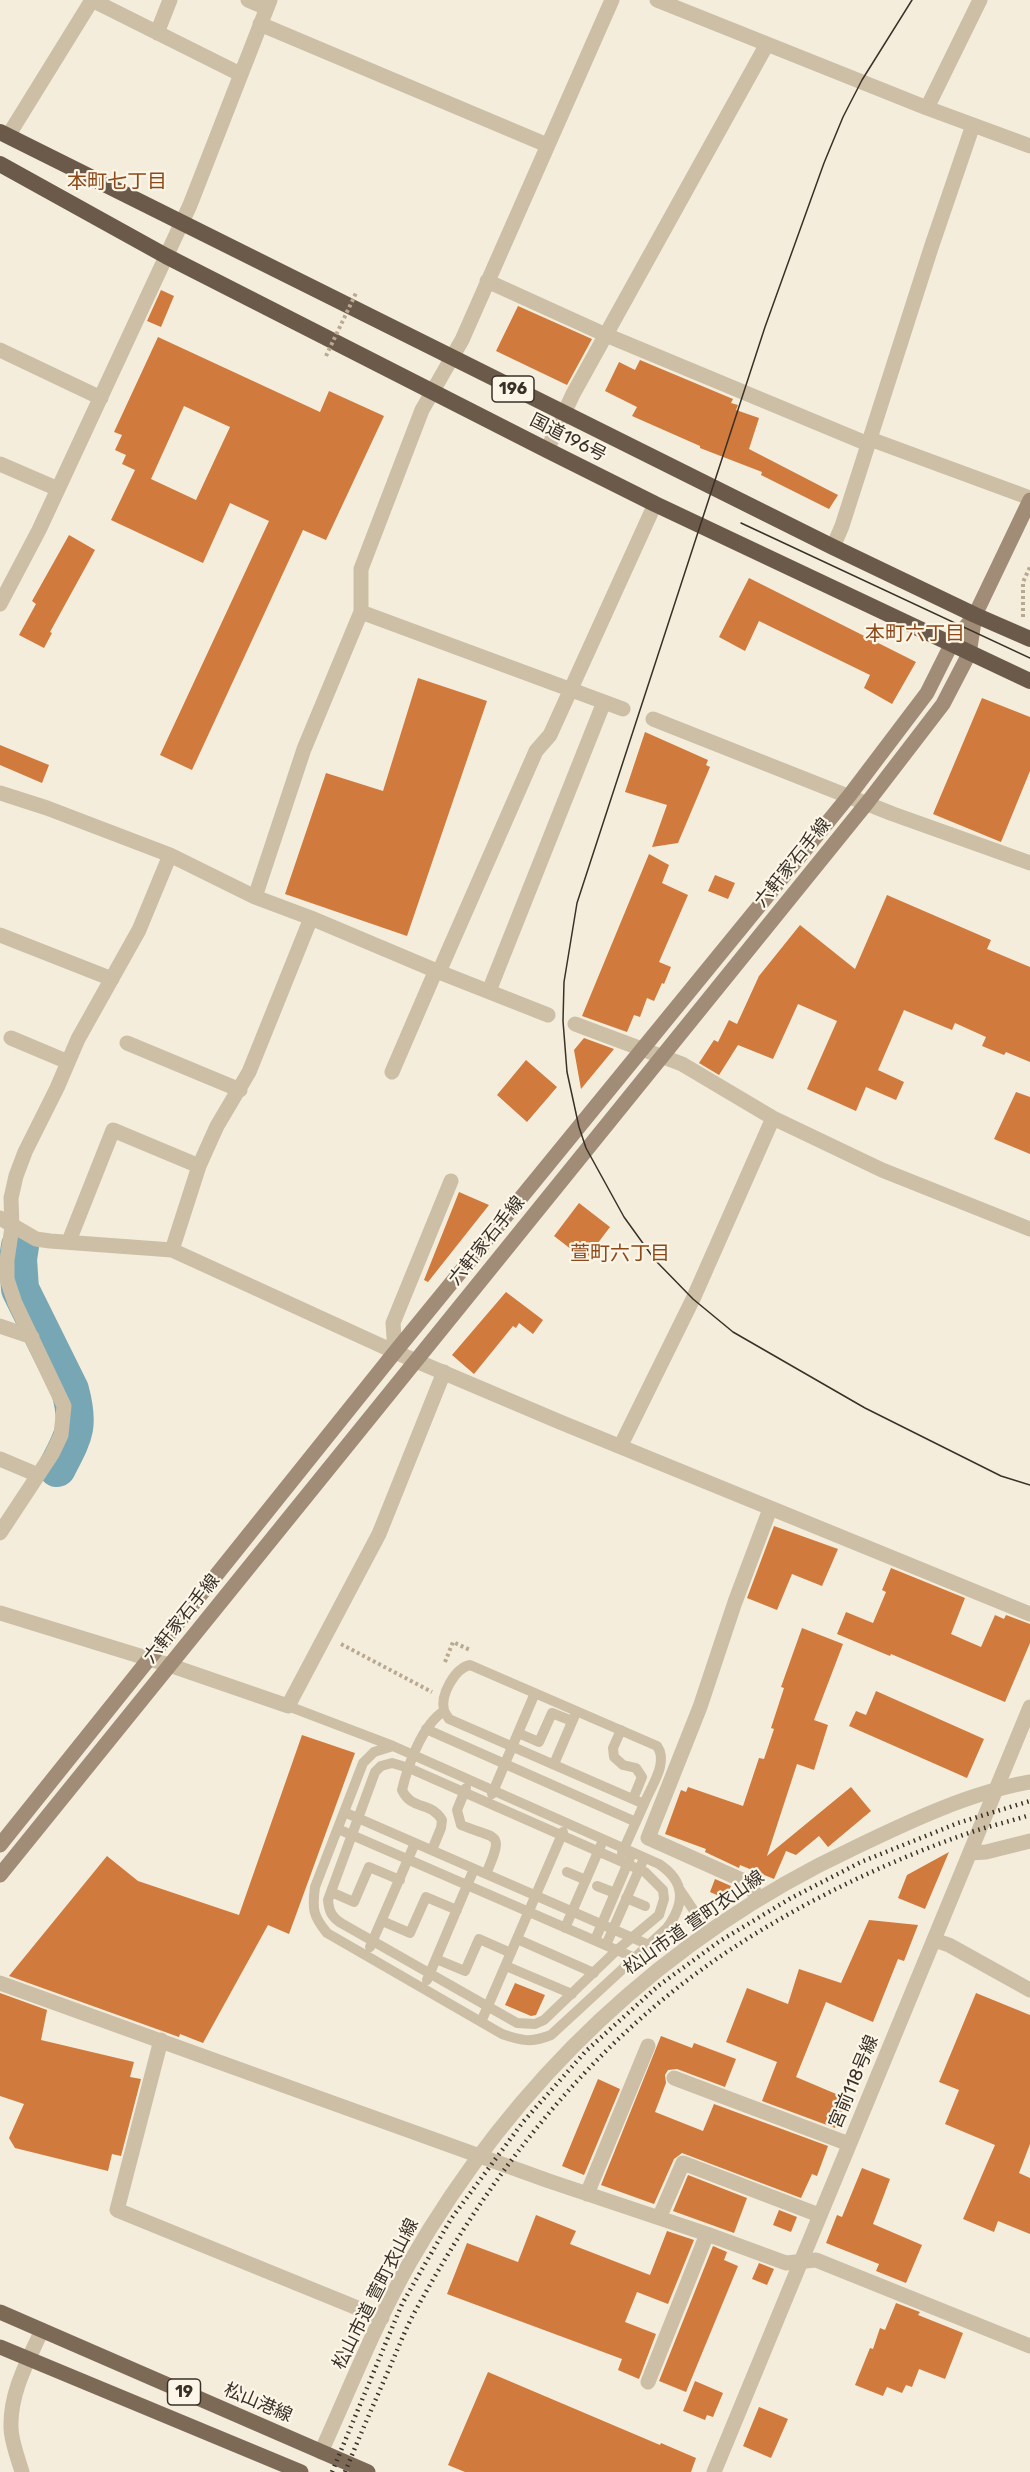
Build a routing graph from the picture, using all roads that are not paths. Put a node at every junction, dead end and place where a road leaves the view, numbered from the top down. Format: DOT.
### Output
graph roads {
  1 [pos="92,0"];
  2 [pos="170,0"];
  3 [pos="248,0"];
  4 [pos="612,0"];
  5 [pos="657,0"];
  6 [pos="980,0"];
  7 [pos="268,4"];
  8 [pos="260,24"];
  9 [pos="157,33"];
  10 [pos="767,44"];
  11 [pos="240,74"];
  12 [pos="927,108"];
  13 [pos="973,125"];
  14 [pos="4,134"];
  15 [pos="547,145"];
  16 [pos="1030,146"];
  17 [pos="0,164"];
  18 [pos="182,223"];
  19 [pos="166,256"];
  20 [pos="487,282"];
  21 [pos="606,335"];
  22 [pos="0,350"];
  23 [pos="451,358"];
  24 [pos="432,392"];
  25 [pos="101,398"];
  26 [pos="564,414"];
  27 [pos="869,442"];
  28 [pos="548,450"];
  29 [pos="0,464"];
  30 [pos="58,489"];
  31 [pos="1030,499"];
  32 [pos="655,504"];
  33 [pos="833,547"];
  34 [pos="2,594"];
  35 [pos="361,612"];
  36 [pos="975,615"];
  37 [pos="1030,639"];
  38 [pos="951,645"];
  39 [pos="969,654"];
  40 [pos="1030,681"];
  41 [pos="570,690"];
  42 [pos="604,702"];
  43 [pos="623,709"];
  44 [pos="653,719"];
  45 [pos="0,793"];
  46 [pos="849,796"];
  47 [pos="867,803"];
  48 [pos="170,855"];
  49 [pos="1030,863"];
  50 [pos="255,897"];
  51 [pos="311,918"];
  52 [pos="0,934"];
  53 [pos="437,971"];
  54 [pos="112,979"];
  55 [pos="489,991"];
  56 [pos="548,1015"];
  57 [pos="575,1024"];
  58 [pos="11,1038"];
  59 [pos="128,1043"];
  60 [pos="642,1049"];
  61 [pos="662,1055"];
  62 [pos="68,1062"];
  63 [pos="392,1072"];
  64 [pos="240,1090"];
  65 [pos="773,1118"];
  66 [pos="199,1166"];
  67 [pos="450,1181"];
  68 [pos="6,1222"];
  69 [pos="1030,1229"];
  70 [pos="69,1241"];
  71 [pos="172,1250"];
  72 [pos="0,1326"];
  73 [pos="32,1337"];
  74 [pos="395,1352"];
  75 [pos="417,1360"];
  76 [pos="444,1372"];
  77 [pos="621,1446"];
  78 [pos="0,1459"];
  79 [pos="38,1475"];
  80 [pos="770,1509"];
  81 [pos="0,1533"];
  82 [pos="0,1614"];
  83 [pos="1030,1614"];
  84 [pos="148,1661"];
  85 [pos="169,1665"];
  86 [pos="536,1693"];
  87 [pos="288,1706"];
  88 [pos="1030,1707"];
  89 [pos="444,1711"];
  90 [pos="574,1716"];
  91 [pos="426,1729"];
  92 [pos="621,1730"];
  93 [pos="518,1733"];
  94 [pos="393,1746"];
  95 [pos="512,1746"];
  96 [pos="415,1755"];
  97 [pos="505,1764"];
  98 [pos="554,1764"];
  99 [pos="409,1768"];
  100 [pos="470,1779"];
  101 [pos="1030,1782"];
  102 [pos="996,1788"];
  103 [pos="493,1790"];
  104 [pos="464,1793"];
  105 [pos="638,1801"];
  106 [pos="488,1804"];
  107 [pos="344,1812"];
  108 [pos="359,1819"];
  109 [pos="636,1822"];
  110 [pos="567,1823"];
  111 [pos="338,1829"];
  112 [pos="353,1836"];
  113 [pos="561,1836"];
  114 [pos="603,1839"];
  115 [pos="1030,1841"];
  116 [pos="415,1843"];
  117 [pos="0,1845"];
  118 [pos="432,1850"];
  119 [pos="629,1850"];
  120 [pos="598,1852"];
  121 [pos="970,1853"];
  122 [pos="644,1857"];
  123 [pos="408,1860"];
  124 [pos="623,1863"];
  125 [pos="474,1869"];
  126 [pos="639,1869"];
  127 [pos="567,1872"];
  128 [pos="486,1874"];
  129 [pos="0,1875"];
  130 [pos="399,1880"];
  131 [pos="586,1880"];
  132 [pos="467,1886"];
  133 [pos="597,1886"];
  134 [pos="680,1890"];
  135 [pos="331,1892"];
  136 [pos="615,1893"];
  137 [pos="536,1896"];
  138 [pos="626,1898"];
  139 [pos="757,1900"];
  140 [pos="645,1906"];
  141 [pos="457,1910"];
  142 [pos="572,1911"];
  143 [pos="529,1912"];
  144 [pos="382,1921"];
  145 [pos="601,1924"];
  146 [pos="565,1928"];
  147 [pos="613,1929"];
  148 [pos="709,1933"];
  149 [pos="632,1938"];
  150 [pos="517,1939"];
  151 [pos="595,1940"];
  152 [pos="934,1940"];
  153 [pos="373,1941"];
  154 [pos="649,1945"];
  155 [pos="606,1946"];
  156 [pos="617,1950"];
  157 [pos="511,1953"];
  158 [pos="367,1956"];
  159 [pos="635,1958"];
  160 [pos="436,1959"];
  161 [pos="506,1966"];
  162 [pos="594,1972"];
  163 [pos="429,1974"];
  164 [pos="0,1983"];
  165 [pos="423,1988"];
  166 [pos="1030,1990"];
  167 [pos="572,1994"];
  168 [pos="488,2006"];
  169 [pos="481,2022"];
  170 [pos="160,2040"];
  171 [pos="648,2046"];
  172 [pos="674,2078"];
  173 [pos="849,2144"];
  174 [pos="479,2156"];
  175 [pos="587,2194"];
  176 [pos="819,2215"];
  177 [pos="659,2218"];
  178 [pos="707,2234"];
  179 [pos="800,2261"];
  180 [pos="0,2312"];
  181 [pos="382,2318"];
  182 [pos="42,2330"];
  183 [pos="1030,2346"];
  184 [pos="0,2347"];
  185 [pos="29,2359"];
  186 [pos="648,2382"];
  187 [pos="321,2452"];
  188 [pos="22,2472"];
  189 [pos="301,2472"];
  190 [pos="368,2472"];
  191 [pos="714,2472"];
  1 -- 9 [label="street"];
  1 -- 14 [label="street"];
  2 -- 9 [label="street"];
  3 -- 7 [label="street"];
  4 -- 15 [label="street"];
  5 -- 10 [label="street"];
  6 -- 12 [label="street"];
  7 -- 8 [label="street"];
  8 -- 11 [label="street"];
  8 -- 15 [label="street"];
  9 -- 11 [label="street"];
  10 -- 12 [label="street"];
  10 -- 21 [label="street"];
  11 -- 18 [label="street"];
  12 -- 13 [label="street"];
  13 -- 16 [label="street"];
  13 -- 27 [label="street"];
  14 -- 18 [label="highway, 国道196号 / 196"];
  15 -- 20 [label="street"];
  17 -- 19 [label="highway, 国道196号 / 196"];
  18 -- 19 [label="street"];
  18 -- 23 [label="highway, 国道196号 / 196"];
  19 -- 24 [label="highway, 国道196号 / 196"];
  19 -- 25 [label="street"];
  20 -- 21 [label="street"];
  20 -- 23 [label="street"];
  21 -- 26 [label="street"];
  21 -- 27 [label="street"];
  22 -- 25 [label="street"];
  23 -- 24 [label="street"];
  23 -- 26 [label="highway, 国道196号 / 196"];
  24 -- 28 [label="highway, 国道196号 / 196"];
  24 -- 35 [label="street"];
  25 -- 30 [label="street"];
  26 -- 28 [label="street"];
  26 -- 33 [label="highway, 国道196号 / 196"];
  27 -- 31 [label="street"];
  27 -- 33 [label="street"];
  28 -- 32 [label="highway, 国道196号 / 196"];
  29 -- 30 [label="street"];
  30 -- 34 [label="street"];
  31 -- 36 [label="main road, 六軒家石手線"];
  32 -- 38 [label="highway, 国道196号 / 196"];
  32 -- 41 [label="street"];
  33 -- 36 [label="highway, 国道196号 / 196"];
  35 -- 41 [label="street"];
  35 -- 50 [label="street"];
  36 -- 37 [label="highway, 国道196号 / 196"];
  36 -- 38 [label="main road, 六軒家石手線"];
  36 -- 39 [label="main road, 六軒家石手線"];
  38 -- 39 [label="highway, 国道196号 / 196"];
  38 -- 46 [label="main road, 六軒家石手線"];
  39 -- 40 [label="highway, 国道196号 / 196"];
  39 -- 47 [label="main road, 六軒家石手線"];
  41 -- 42 [label="street"];
  41 -- 53 [label="street"];
  42 -- 43 [label="street"];
  42 -- 55 [label="street"];
  44 -- 46 [label="street"];
  45 -- 48 [label="street"];
  46 -- 47 [label="street"];
  46 -- 60 [label="main road, 六軒家石手線"];
  47 -- 49 [label="street"];
  47 -- 61 [label="main road, 六軒家石手線"];
  48 -- 50 [label="street"];
  48 -- 54 [label="street"];
  50 -- 51 [label="street"];
  51 -- 53 [label="street"];
  51 -- 64 [label="street"];
  52 -- 54 [label="street"];
  53 -- 55 [label="street"];
  53 -- 63 [label="street"];
  54 -- 62 [label="street"];
  55 -- 56 [label="street"];
  57 -- 60 [label="street"];
  58 -- 62 [label="street"];
  59 -- 64 [label="street"];
  60 -- 61 [label="street"];
  60 -- 74 [label="main road, 六軒家石手線"];
  61 -- 65 [label="street"];
  61 -- 75 [label="main road, 六軒家石手線"];
  62 -- 68 [label="street"];
  64 -- 66 [label="street"];
  65 -- 69 [label="street"];
  65 -- 77 [label="street"];
  66 -- 70 [label="street"];
  66 -- 71 [label="street"];
  67 -- 74 [label="street"];
  68 -- 70 [label="street"];
  68 -- 73 [label="street"];
  70 -- 71 [label="street"];
  71 -- 74 [label="street"];
  72 -- 73 [label="street"];
  73 -- 79 [label="street"];
  74 -- 75 [label="street"];
  74 -- 84 [label="main road, 六軒家石手線"];
  75 -- 76 [label="street"];
  75 -- 85 [label="main road, 六軒家石手線"];
  76 -- 77 [label="street"];
  76 -- 87 [label="street"];
  77 -- 80 [label="street"];
  78 -- 79 [label="street"];
  79 -- 81 [label="street"];
  80 -- 83 [label="street"];
  80 -- 139 [label="street"];
  82 -- 84 [label="street"];
  84 -- 85 [label="street"];
  84 -- 117 [label="main road, 六軒家石手線"];
  85 -- 87 [label="street"];
  85 -- 129 [label="main road, 六軒家石手線"];
  86 -- 89 [label="lane"];
  86 -- 90 [label="lane"];
  86 -- 93 [label="lane"];
  87 -- 94 [label="lane"];
  88 -- 102 [label="street, 宮前118号線"];
  89 -- 91 [label="lane"];
  89 -- 95 [label="lane"];
  90 -- 92 [label="lane"];
  90 -- 93 [label="lane"];
  90 -- 98 [label="lane"];
  91 -- 96 [label="lane"];
  91 -- 97 [label="lane"];
  92 -- 105 [label="lane"];
  92 -- 105 [label="lane"];
  93 -- 95 [label="lane"];
  94 -- 96 [label="lane"];
  94 -- 107 [label="lane"];
  95 -- 97 [label="lane"];
  95 -- 98 [label="lane"];
  96 -- 99 [label="lane"];
  96 -- 100 [label="lane"];
  97 -- 103 [label="lane"];
  97 -- 109 [label="lane"];
  98 -- 105 [label="lane"];
  99 -- 104 [label="lane"];
  99 -- 108 [label="lane"];
  99 -- 118 [label="lane"];
  100 -- 103 [label="lane"];
  100 -- 104 [label="lane"];
  101 -- 102 [label="street, 松山市道 萱町衣山線"];
  102 -- 121 [label="street, 宮前118号線"];
  102 -- 139 [label="street, 松山市道 萱町衣山線"];
  103 -- 106 [label="lane"];
  103 -- 110 [label="lane"];
  104 -- 106 [label="lane"];
  104 -- 128 [label="lane"];
  105 -- 109 [label="lane"];
  106 -- 113 [label="lane"];
  107 -- 108 [label="lane"];
  107 -- 111 [label="lane"];
  108 -- 112 [label="lane"];
  108 -- 116 [label="lane"];
  109 -- 119 [label="lane"];
  110 -- 113 [label="lane"];
  110 -- 114 [label="lane"];
  111 -- 112 [label="lane"];
  111 -- 158 [label="lane"];
  112 -- 123 [label="lane"];
  112 -- 135 [label="lane"];
  113 -- 120 [label="lane"];
  113 -- 137 [label="lane"];
  114 -- 119 [label="lane"];
  114 -- 120 [label="lane"];
  115 -- 121 [label="street"];
  116 -- 118 [label="lane"];
  116 -- 123 [label="lane"];
  118 -- 125 [label="lane"];
  119 -- 122 [label="lane"];
  119 -- 124 [label="lane"];
  120 -- 124 [label="lane"];
  120 -- 131 [label="lane"];
  121 -- 152 [label="street, 宮前118号線"];
  122 -- 126 [label="lane"];
  122 -- 134 [label="lane"];
  123 -- 130 [label="lane"];
  123 -- 132 [label="lane"];
  124 -- 126 [label="lane"];
  124 -- 136 [label="lane"];
  125 -- 128 [label="lane"];
  125 -- 132 [label="lane"];
  126 -- 138 [label="lane"];
  126 -- 149 [label="lane"];
  127 -- 131 [label="lane"];
  128 -- 137 [label="lane"];
  130 -- 135 [label="lane"];
  130 -- 144 [label="lane"];
  131 -- 142 [label="lane"];
  132 -- 141 [label="lane"];
  132 -- 143 [label="lane"];
  133 -- 136 [label="lane"];
  134 -- 148 [label="lane"];
  134 -- 154 [label="lane"];
  135 -- 153 [label="lane"];
  136 -- 145 [label="lane"];
  137 -- 142 [label="lane"];
  137 -- 143 [label="lane"];
  138 -- 140 [label="lane"];
  138 -- 147 [label="lane"];
  139 -- 148 [label="street, 松山市道 萱町衣山線"];
  141 -- 144 [label="lane"];
  141 -- 160 [label="lane"];
  142 -- 145 [label="lane"];
  142 -- 146 [label="lane"];
  143 -- 146 [label="lane"];
  143 -- 150 [label="lane"];
  144 -- 153 [label="lane"];
  145 -- 147 [label="lane"];
  145 -- 151 [label="lane"];
  146 -- 151 [label="lane"];
  147 -- 149 [label="lane"];
  147 -- 155 [label="lane"];
  148 -- 174 [label="street, 松山市道 萱町衣山線"];
  149 -- 154 [label="lane"];
  149 -- 156 [label="lane"];
  150 -- 157 [label="lane"];
  150 -- 162 [label="lane"];
  151 -- 155 [label="lane"];
  152 -- 166 [label="street"];
  152 -- 173 [label="street, 宮前118号線"];
  153 -- 158 [label="lane"];
  153 -- 163 [label="lane"];
  154 -- 159 [label="lane"];
  155 -- 156 [label="lane"];
  156 -- 159 [label="lane"];
  156 -- 162 [label="lane"];
  157 -- 160 [label="lane"];
  157 -- 161 [label="lane"];
  158 -- 165 [label="lane"];
  159 -- 169 [label="lane"];
  160 -- 163 [label="lane"];
  161 -- 167 [label="lane"];
  161 -- 168 [label="lane"];
  162 -- 167 [label="lane"];
  163 -- 165 [label="lane"];
  163 -- 168 [label="lane"];
  164 -- 170 [label="street"];
  165 -- 169 [label="lane"];
  167 -- 168 [label="lane"];
  168 -- 169 [label="lane"];
  170 -- 174 [label="street"];
  170 -- 181 [label="street"];
  171 -- 175 [label="street"];
  172 -- 173 [label="street"];
  173 -- 176 [label="street, 宮前118号線"];
  174 -- 175 [label="street"];
  174 -- 181 [label="street, 松山市道 萱町衣山線"];
  175 -- 177 [label="street"];
  176 -- 177 [label="street"];
  176 -- 179 [label="street, 宮前118号線"];
  177 -- 178 [label="street"];
  178 -- 179 [label="street"];
  178 -- 186 [label="street"];
  179 -- 183 [label="street"];
  179 -- 191 [label="street, 宮前118号線"];
  180 -- 182 [label="main road, 松山港線 / 19"];
  181 -- 187 [label="street, 松山市道 萱町衣山線"];
  182 -- 185 [label="street"];
  182 -- 187 [label="main road, 松山港線 / 19"];
  184 -- 185 [label="main road, 19"];
  185 -- 188 [label="street"];
  185 -- 189 [label="main road, 19"];
  187 -- 190 [label="main road, 松山港線 / 19"];
}
